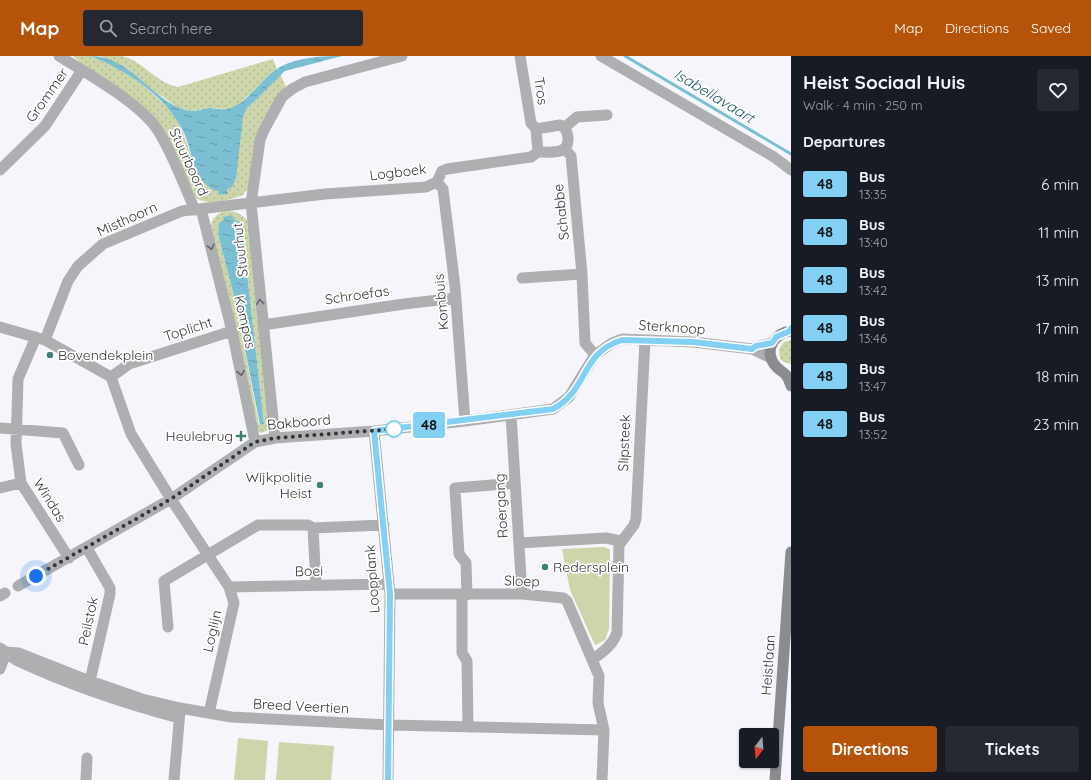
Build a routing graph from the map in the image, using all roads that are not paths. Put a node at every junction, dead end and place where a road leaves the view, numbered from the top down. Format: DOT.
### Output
graph roads {
  1 [pos="59,56"];
  2 [pos="402,56"];
  3 [pos="520,56"];
  4 [pos="601,56"];
  5 [pos="82,70"];
  6 [pos="607,114"];
  7 [pos="564,127"];
  8 [pos="536,129"];
  9 [pos="565,149"];
  10 [pos="538,152"];
  11 [pos="0,170"];
  12 [pos="791,170"];
  13 [pos="437,182"];
  14 [pos="251,203"];
  15 [pos="198,209"];
  16 [pos="582,274"];
  17 [pos="522,278"];
  18 [pos="456,298"];
  19 [pos="263,325"];
  20 [pos="0,327"];
  21 [pos="791,330"];
  22 [pos="232,331"];
  23 [pos="40,339"];
  24 [pos="645,340"];
  25 [pos="772,343"];
  26 [pos="752,349"];
  27 [pos="595,355"];
  28 [pos="771,358"];
  29 [pos="788,372"];
  30 [pos="111,377"];
  31 [pos="791,386"];
  32 [pos="511,415"];
  33 [pos="465,421"];
  34 [pos="0,428"];
  35 [pos="16,431"];
  36 [pos="374,431"];
  37 [pos="275,438"];
  38 [pos="255,442"];
  39 [pos="79,465"];
  40 [pos="21,482"];
  41 [pos="515,483"];
  42 [pos="0,488"];
  43 [pos="171,499"];
  44 [pos="384,525"];
  45 [pos="313,528"];
  46 [pos="620,541"];
  47 [pos="519,543"];
  48 [pos="87,548"];
  49 [pos="791,552"];
  50 [pos="208,554"];
  51 [pos="69,558"];
  52 [pos="316,585"];
  53 [pos="18,586"];
  54 [pos="229,587"];
  55 [pos="390,589"];
  56 [pos="522,594"];
  57 [pos="464,595"];
  58 [pos="168,627"];
  59 [pos="3,650"];
  60 [pos="592,660"];
  61 [pos="0,669"];
  62 [pos="90,681"];
  63 [pos="179,713"];
  64 [pos="209,713"];
  65 [pos="389,725"];
  66 [pos="468,727"];
  67 [pos="604,730"];
  68 [pos="87,758"];
  69 [pos="86,780"];
  70 [pos="174,780"];
  71 [pos="388,780"];
  72 [pos="602,780"];
  73 [pos="775,780"];
  1 -- 5 [label="street, Stuurboord"];
  2 -- 14 [label="street, Stuurhut"];
  3 -- 8 [label="street, Tros"];
  4 -- 12 [label="street"];
  5 -- 11 [label="street, Grommer"];
  5 -- 15 [label="street, Stuurboord"];
  6 -- 7 [label="street"];
  7 -- 8 [label="street"];
  7 -- 9 [label="street"];
  8 -- 10 [label="street"];
  9 -- 10 [label="street"];
  9 -- 16 [label="street, Schabbe"];
  10 -- 13 [label="street, Logboek"];
  13 -- 14 [label="street, Logboek"];
  13 -- 18 [label="street, Kombuis"];
  14 -- 15 [label="street, Misthoorn"];
  19 -- 14 [label="street, Stuurhut, one-way"];
  15 -- 22 [label="street, Kompas, one-way"];
  15 -- 23 [label="street, Misthoorn"];
  16 -- 17 [label="street"];
  16 -- 27 [label="street, Schabbe"];
  18 -- 19 [label="street, Schroefas"];
  18 -- 33 [label="street, Kombuis"];
  19 -- 37 [label="street, Stuurhut"];
  20 -- 23 [label="street"];
  21 -- 25 [label="main road"];
  22 -- 30 [label="street, Toplicht"];
  22 -- 38 [label="street, Kompas, one-way"];
  23 -- 30 [label="street"];
  23 -- 35 [label="street, Windas"];
  24 -- 26 [label="street, Sterknoop"];
  24 -- 27 [label="street, Sterknoop"];
  24 -- 46 [label="street, Slipsteek"];
  25 -- 26 [label="street, Sterknoop"];
  25 -- 28 [label="main road"];
  26 -- 28 [label="street, Sterknoop"];
  27 -- 32 [label="street, Bakboord"];
  28 -- 29 [label="main road"];
  29 -- 31 [label="main road"];
  30 -- 43 [label="street, Loglijn"];
  32 -- 33 [label="street, Bakboord"];
  32 -- 41 [label="street, Roergang"];
  33 -- 36 [label="street, Bakboord"];
  34 -- 35 [label="street"];
  35 -- 39 [label="street"];
  35 -- 40 [label="street, Windas"];
  36 -- 37 [label="street, Bakboord"];
  36 -- 44 [label="street, Loopplank"];
  37 -- 38 [label="street, Bakboord"];
  38 -- 43 [label="street, Bakboord"];
  40 -- 42 [label="street"];
  40 -- 51 [label="street, Windas"];
  41 -- 47 [label="street, Roergang"];
  41 -- 57 [label="street"];
  43 -- 48 [label="street, Bakboord"];
  43 -- 50 [label="street, Loglijn"];
  44 -- 45 [label="street"];
  44 -- 55 [label="street, Loopplank"];
  45 -- 50 [label="street"];
  45 -- 52 [label="street"];
  46 -- 47 [label="street"];
  46 -- 60 [label="street"];
  47 -- 56 [label="street, Roergang"];
  48 -- 51 [label="street, Bakboord"];
  48 -- 62 [label="street, Peilstok"];
  49 -- 73 [label="main road, Heistlaan"];
  50 -- 54 [label="street, Loglijn"];
  50 -- 58 [label="street"];
  51 -- 53 [label="street, Bakboord"];
  52 -- 54 [label="street, Boei"];
  52 -- 55 [label="street, Boei"];
  54 -- 64 [label="street, Loglijn"];
  55 -- 57 [label="street, Sloep"];
  55 -- 65 [label="street, Loopplank"];
  56 -- 57 [label="street, Sloep"];
  56 -- 60 [label="street, Sloep"];
  57 -- 66 [label="street"];
  59 -- 61 [label="street"];
  59 -- 62 [label="street, Breed Veertien"];
  59 -- 63 [label="street, Breed Veertien"];
  60 -- 67 [label="street, Sloep"];
  62 -- 63 [label="street, Breed Veertien"];
  63 -- 64 [label="street, Breed Veertien"];
  63 -- 70 [label="street"];
  64 -- 65 [label="street, Breed Veertien"];
  65 -- 66 [label="street, Breed Veertien"];
  65 -- 71 [label="street, Loopplank"];
  66 -- 67 [label="street, Breed Veertien"];
  67 -- 72 [label="street, Sloep"];
  68 -- 69 [label="street"];
}
